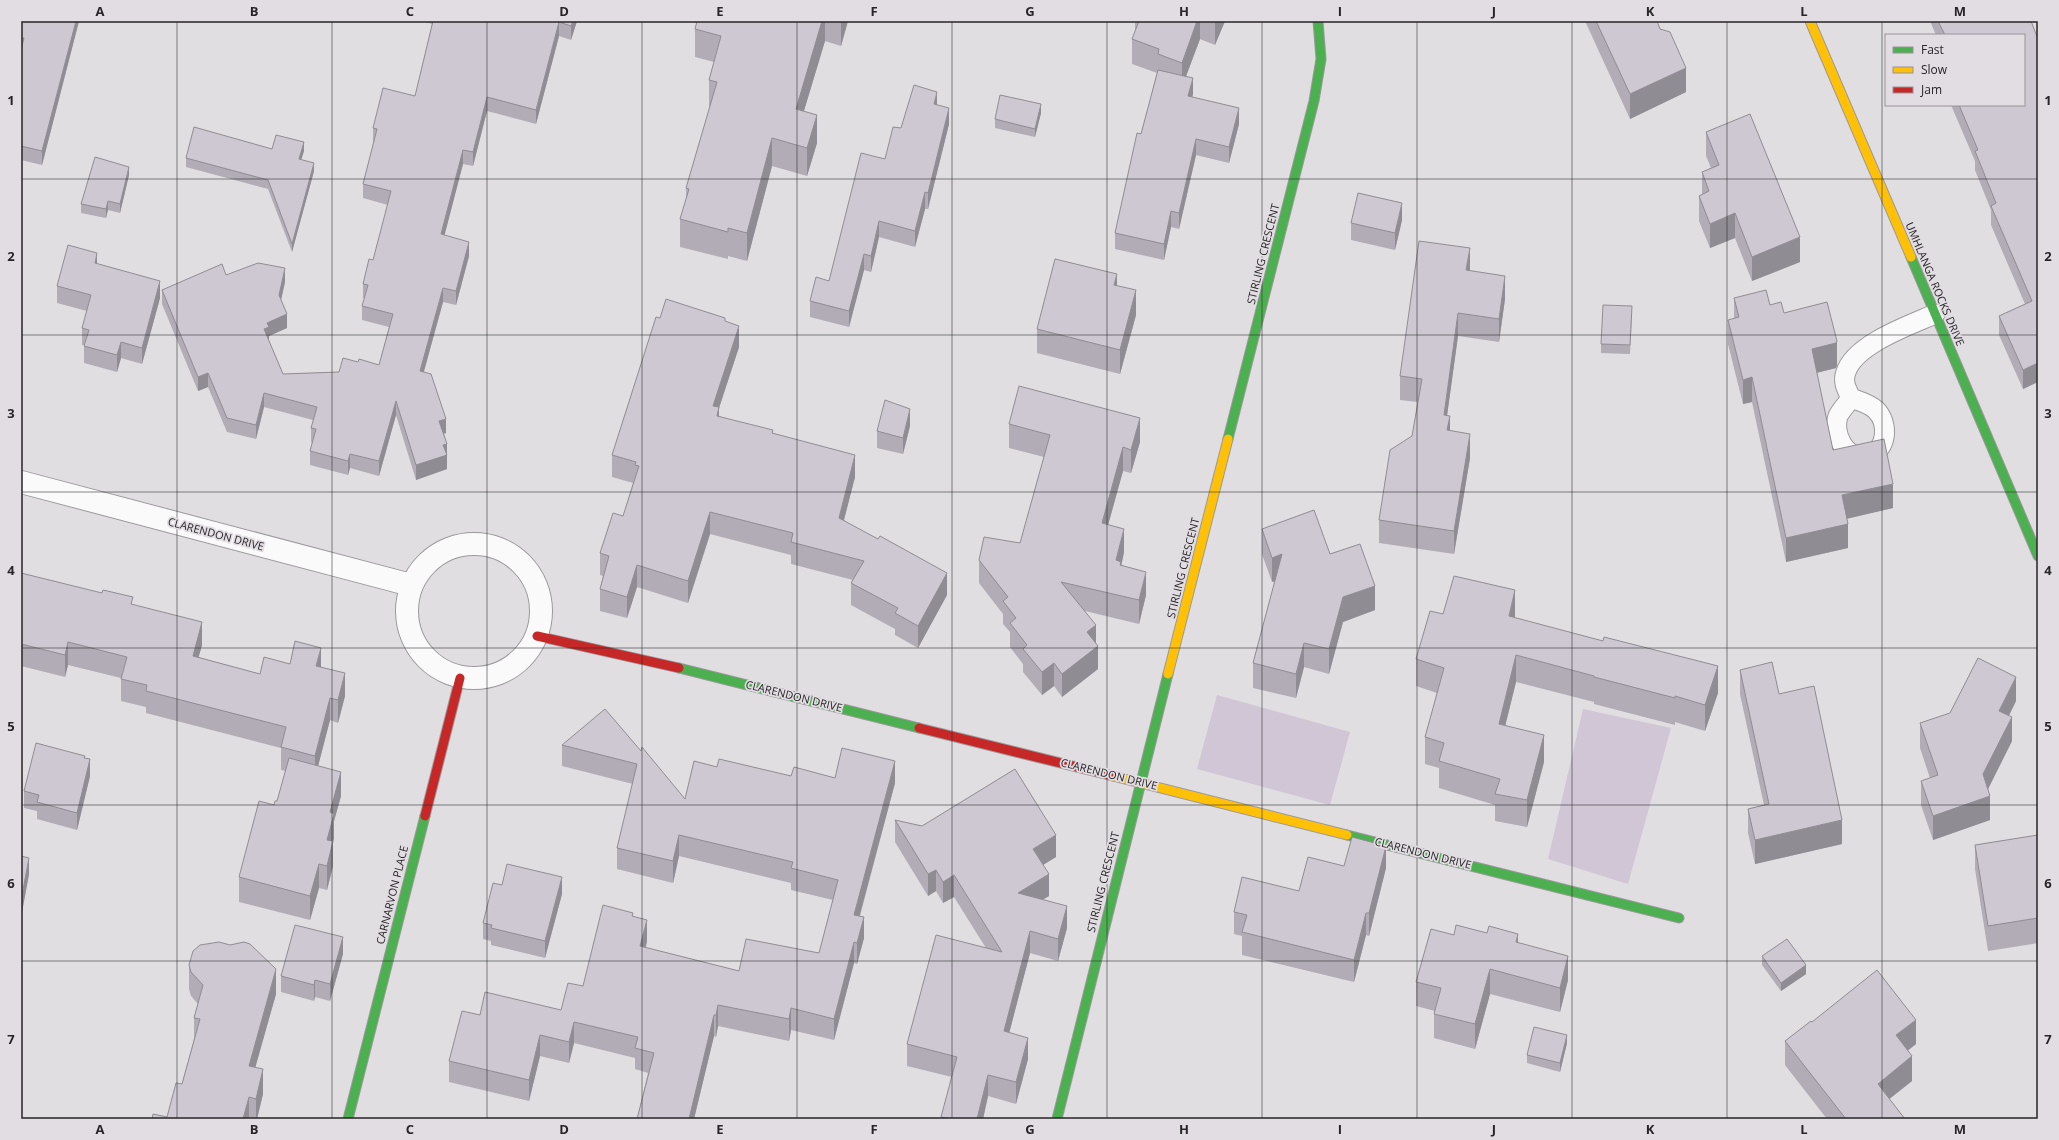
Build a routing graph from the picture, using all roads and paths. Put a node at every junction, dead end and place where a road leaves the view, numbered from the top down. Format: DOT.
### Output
graph roads {
  1 [pos="1318,21"];
  2 [pos="1810,21"];
  3 [pos="1935,314"];
  4 [pos="1851,398"];
  5 [pos="21,482"];
  6 [pos="2038,556"];
  7 [pos="411,586"];
  8 [pos="537,636"];
  9 [pos="460,678"];
  10 [pos="1140,782"];
  11 [pos="1679,918"];
  12 [pos="348,1119"];
  13 [pos="1057,1119"];
  1 -- 10 [label="street, STIRLING CRESCENT"];
  2 -- 3 [label="street, UMHLANGA ROCKS DRIVE"];
  3 -- 4 [label="lane"];
  3 -- 6 [label="street, UMHLANGA ROCKS DRIVE"];
  5 -- 7 [label="street, CLARENDON DRIVE"];
  7 -- 8 [label="street"];
  7 -- 9 [label="street"];
  8 -- 9 [label="street"];
  8 -- 10 [label="street, CLARENDON DRIVE"];
  9 -- 12 [label="street, CARNARVON PLACE"];
  10 -- 11 [label="street, CLARENDON DRIVE"];
  10 -- 13 [label="street, STIRLING CRESCENT"];
}
